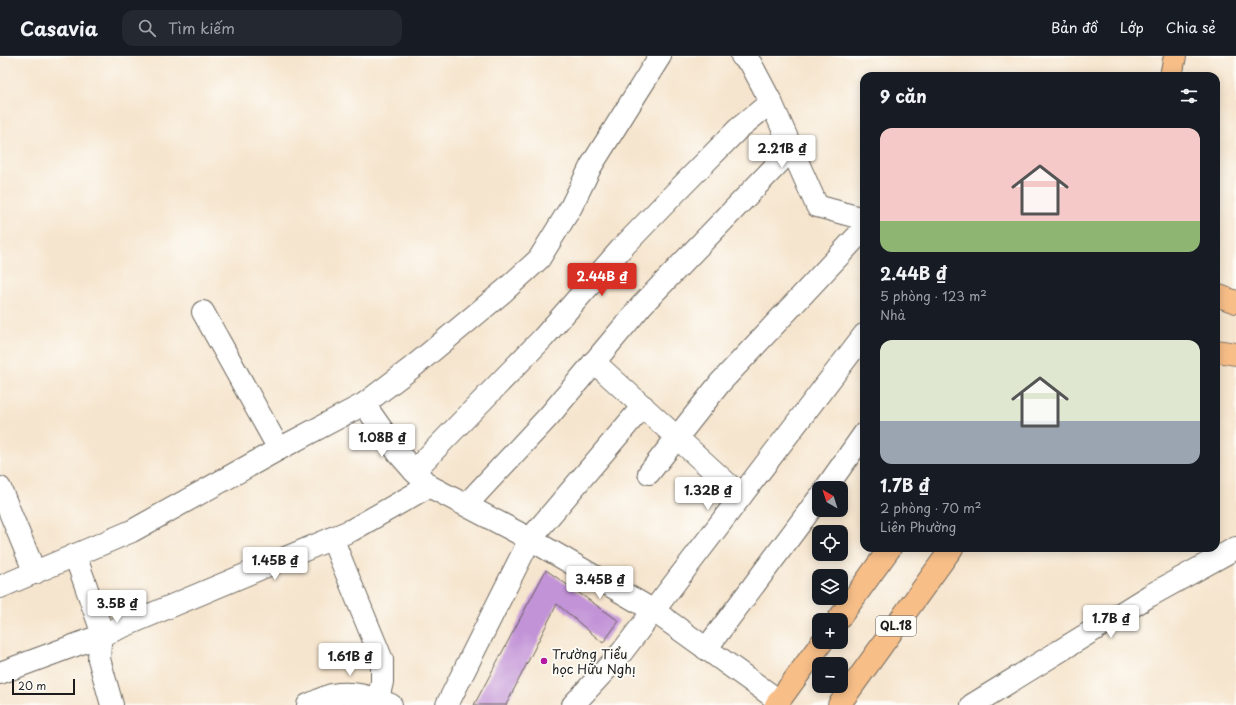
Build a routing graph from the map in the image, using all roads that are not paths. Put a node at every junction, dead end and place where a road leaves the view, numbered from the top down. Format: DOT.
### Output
graph roads {
  1 [pos="660,56"];
  2 [pos="742,56"];
  3 [pos="1175,56"];
  4 [pos="1172,72"];
  5 [pos="771,102"];
  6 [pos="792,149"];
  7 [pos="860,218"];
  8 [pos="860,233"];
  9 [pos="1220,296"];
  10 [pos="1236,302"];
  11 [pos="203,312"];
  12 [pos="860,340"];
  13 [pos="1220,352"];
  14 [pos="1236,354"];
  15 [pos="594,362"];
  16 [pos="364,404"];
  17 [pos="643,406"];
  18 [pos="677,437"];
  19 [pos="860,440"];
  20 [pos="279,449"];
  21 [pos="650,473"];
  22 [pos="421,479"];
  23 [pos="831,481"];
  24 [pos="0,488"];
  25 [pos="741,496"];
  26 [pos="466,505"];
  27 [pos="812,507"];
  28 [pos="332,538"];
  29 [pos="530,539"];
  30 [pos="1236,548"];
  31 [pos="887,552"];
  32 [pos="949,552"];
  33 [pos="75,556"];
  34 [pos="35,572"];
  35 [pos="0,587"];
  36 [pos="654,611"];
  37 [pos="843,613"];
  38 [pos="100,636"];
  39 [pos="706,649"];
  40 [pos="817,649"];
  41 [pos="0,673"];
  42 [pos="385,702"];
  43 [pos="777,703"];
  44 [pos="112,705"];
  45 [pos="308,705"];
  46 [pos="447,705"];
  47 [pos="573,705"];
  48 [pos="839,705"];
  49 [pos="972,705"];
  1 -- 16 [label="street"];
  2 -- 5 [label="street"];
  3 -- 4 [label="main road"];
  5 -- 6 [label="street"];
  5 -- 22 [label="street"];
  6 -- 7 [label="street"];
  6 -- 15 [label="street"];
  8 -- 18 [label="street"];
  9 -- 10 [label="main road"];
  11 -- 20 [label="street"];
  12 -- 25 [label="street"];
  13 -- 14 [label="main road"];
  15 -- 17 [label="street"];
  15 -- 26 [label="street"];
  16 -- 20 [label="street"];
  16 -- 22 [label="street"];
  17 -- 18 [label="street"];
  17 -- 29 [label="street"];
  18 -- 21 [label="street"];
  18 -- 25 [label="street"];
  19 -- 23 [label="street"];
  20 -- 33 [label="street"];
  22 -- 26 [label="street"];
  22 -- 28 [label="street"];
  24 -- 34 [label="street"];
  25 -- 36 [label="street"];
  26 -- 29 [label="street"];
  27 -- 39 [label="street"];
  28 -- 38 [label="street"];
  28 -- 42 [label="street"];
  29 -- 36 [label="street"];
  29 -- 46 [label="street"];
  30 -- 49 [label="street"];
  31 -- 37 [label="main road"];
  32 -- 48 [label="main road, QL.18"];
  33 -- 34 [label="street"];
  33 -- 38 [label="street"];
  34 -- 35 [label="street"];
  36 -- 39 [label="street"];
  36 -- 47 [label="street"];
  38 -- 41 [label="street"];
  38 -- 44 [label="street"];
  39 -- 43 [label="street"];
  40 -- 43 [label="main road"];
  42 -- 45 [label="street"];
}
